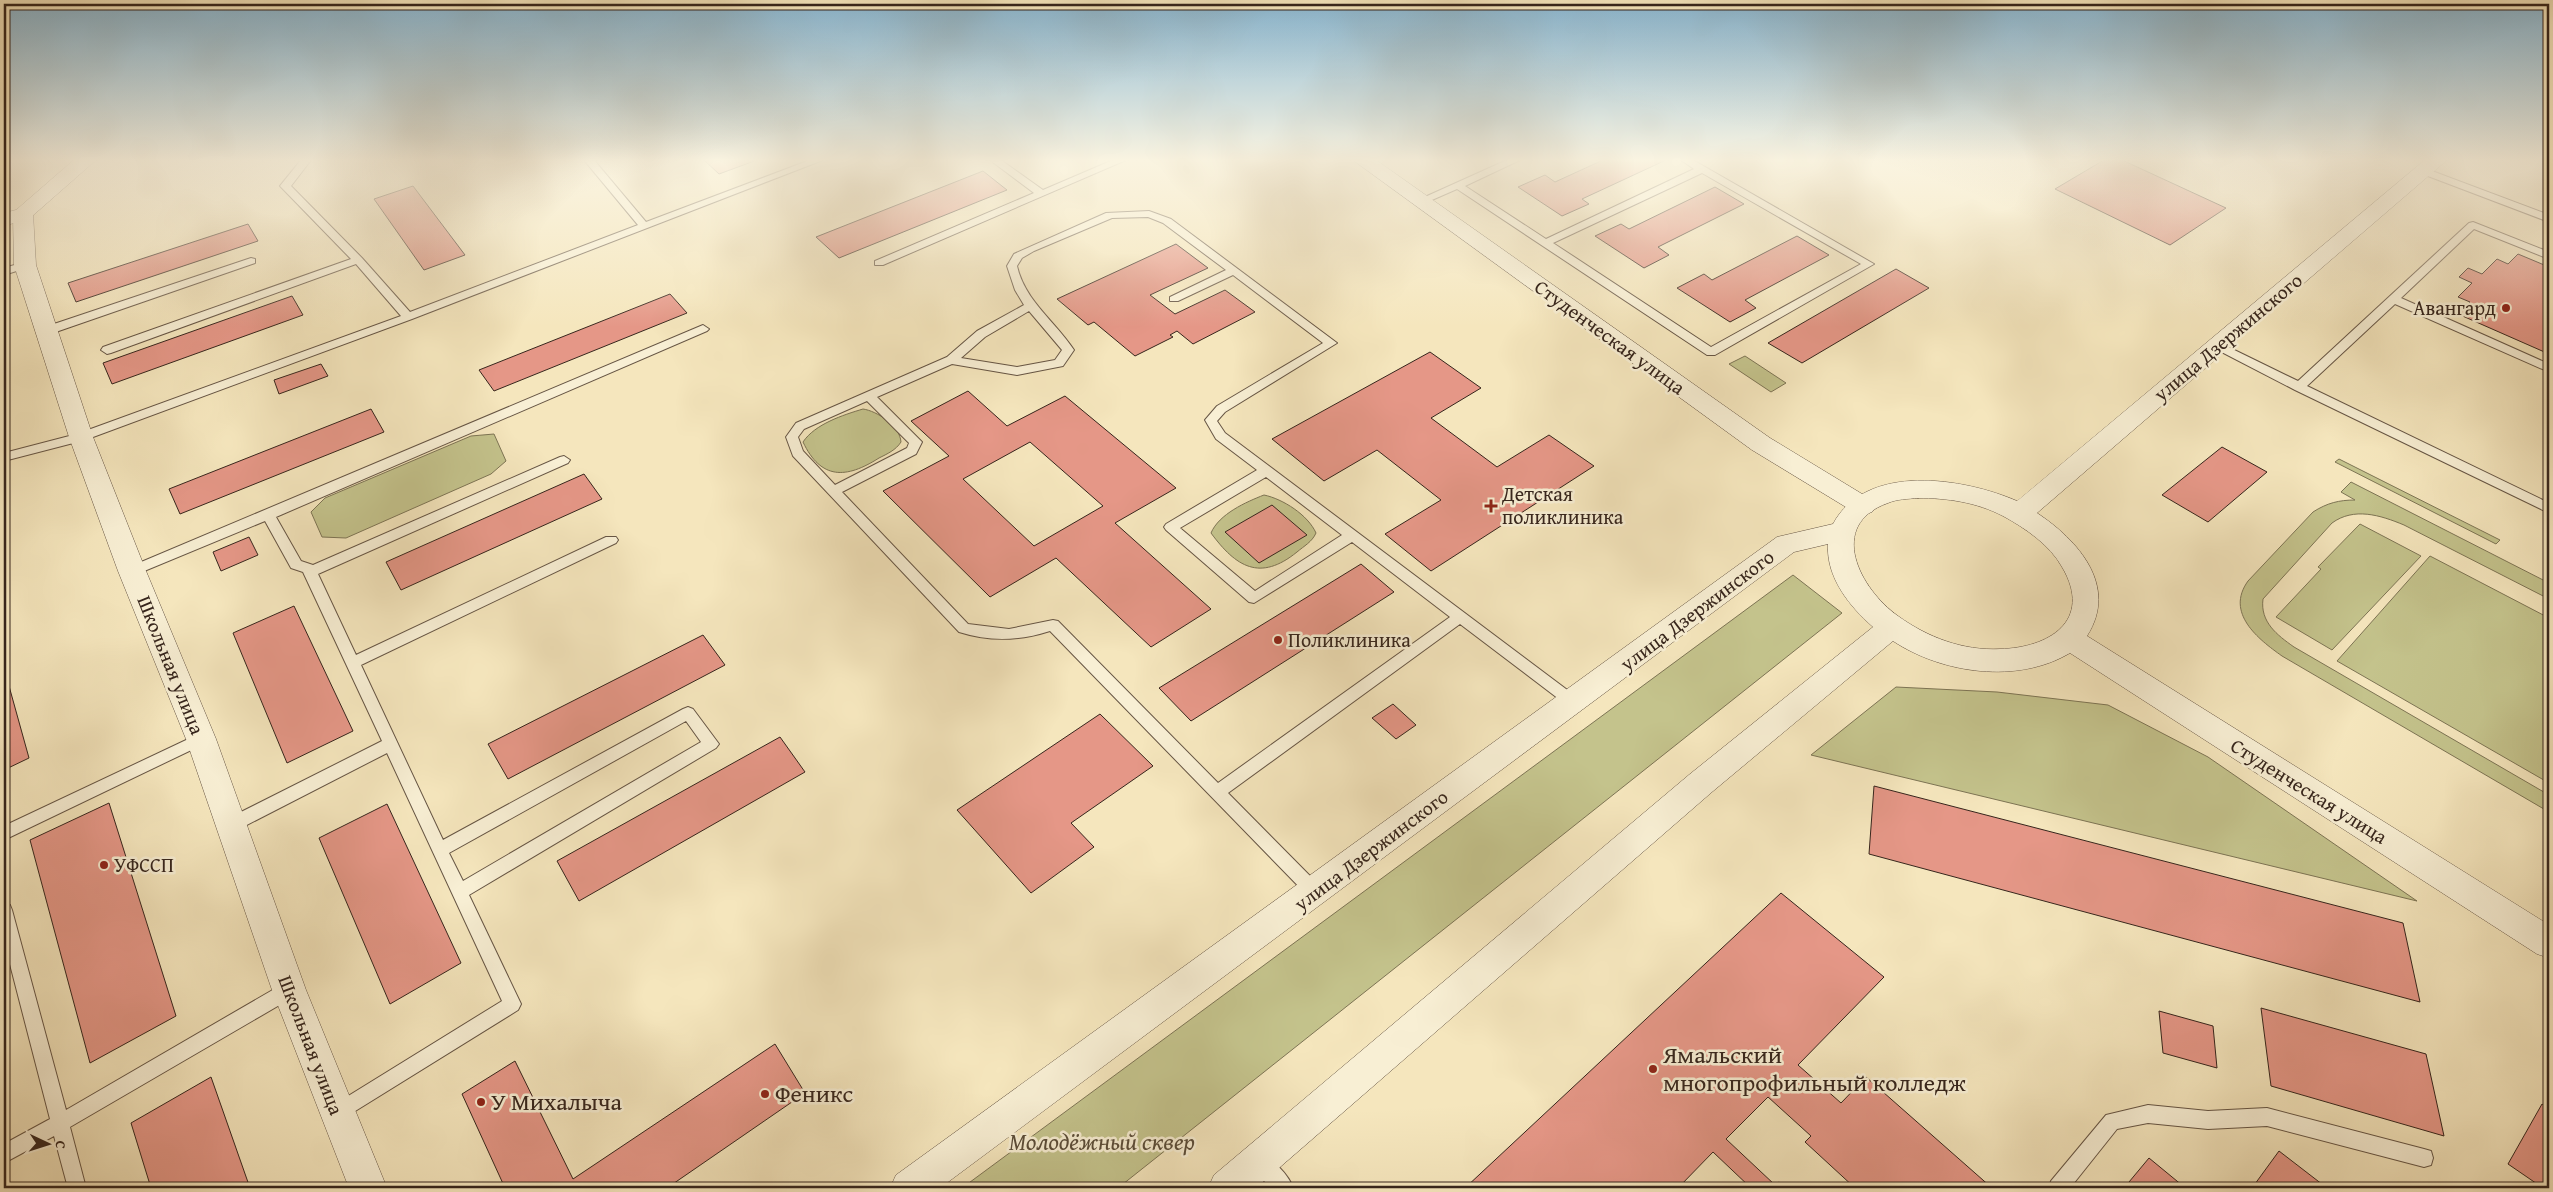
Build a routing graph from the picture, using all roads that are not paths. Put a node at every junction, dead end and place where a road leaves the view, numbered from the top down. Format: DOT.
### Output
graph roads {
  1 [pos="314,216"];
  2 [pos="635,216"];
  3 [pos="671,216"];
  4 [pos="991,216"];
  5 [pos="1109,216"];
  6 [pos="1153,216"];
  7 [pos="1441,216"];
  8 [pos="1503,216"];
  9 [pos="1603,216"];
  10 [pos="1784,216"];
  11 [pos="2370,216"];
  12 [pos="14,217"];
  13 [pos="644,226"];
  14 [pos="1545,243"];
  15 [pos="2549,256"];
  16 [pos="358,260"];
  17 [pos="250,261"];
  18 [pos="879,263"];
  19 [pos="14,268"];
  20 [pos="1233,271"];
  21 [pos="1174,299"];
  22 [pos="2393,299"];
  23 [pos="1030,306"];
  24 [pos="408,317"];
  25 [pos="702,329"];
  26 [pos="46,331"];
  27 [pos="2216,346"];
  28 [pos="107,350"];
  29 [pos="950,360"];
  30 [pos="2549,368"];
  31 [pos="2299,387"];
  32 [pos="868,395"];
  33 [pos="81,437"];
  34 [pos="4,456"];
  35 [pos="564,460"];
  36 [pos="1266,471"];
  37 [pos="833,491"];
  38 [pos="1862,506"];
  39 [pos="2549,508"];
  40 [pos="2018,514"];
  41 [pos="268,515"];
  42 [pos="1842,531"];
  43 [pos="1352,536"];
  44 [pos="611,540"];
  45 [pos="132,571"];
  46 [pos="310,572"];
  47 [pos="1460,617"];
  48 [pos="1893,626"];
  49 [pos="2069,638"];
  50 [pos="352,662"];
  51 [pos="1573,702"];
  52 [pos="201,739"];
  53 [pos="390,744"];
  54 [pos="1216,793"];
  55 [pos="231,825"];
  56 [pos="4,833"];
  57 [pos="440,850"];
  58 [pos="459,892"];
  59 [pos="1315,892"];
  60 [pos="4,910"];
  61 [pos="2549,943"];
  62 [pos="289,990"];
  63 [pos="337,1113"];
  64 [pos="60,1123"];
  65 [pos="4,1154"];
  66 [pos="2424,1158"];
  67 [pos="1259,1161"];
  68 [pos="77,1188"];
  69 [pos="368,1188"];
  70 [pos="908,1188"];
  71 [pos="1227,1188"];
  72 [pos="1284,1188"];
  73 [pos="2058,1188"];
  1 -- 16 [label="lane"];
  2 -- 13 [label="lane"];
  3 -- 13 [label="lane"];
  4 -- 18 [label="lane"];
  5 -- 23 [label="lane"];
  6 -- 20 [label="lane"];
  7 -- 38 [label="street, Студенческая улица"];
  8 -- 14 [label="lane"];
  9 -- 14 [label="lane"];
  10 -- 14 [label="lane"];
  11 -- 27 [label="street, улица Дзержинского"];
  12 -- 19 [label="street, Школьная улица"];
  13 -- 24 [label="lane"];
  15 -- 22 [label="lane"];
  16 -- 24 [label="lane"];
  16 -- 28 [label="lane"];
  17 -- 26 [label="lane"];
  19 -- 26 [label="street, Школьная улица"];
  20 -- 21 [label="lane"];
  20 -- 36 [label="lane"];
  22 -- 30 [label="lane"];
  22 -- 31 [label="lane"];
  23 -- 29 [label="lane"];
  23 -- 29 [label="lane"];
  24 -- 33 [label="lane"];
  25 -- 41 [label="lane"];
  26 -- 33 [label="street, Школьная улица"];
  27 -- 31 [label="lane"];
  27 -- 40 [label="street, улица Дзержинского"];
  29 -- 32 [label="lane"];
  31 -- 39 [label="lane"];
  32 -- 37 [label="lane"];
  32 -- 37 [label="lane"];
  33 -- 34 [label="lane"];
  33 -- 45 [label="street, Школьная улица"];
  35 -- 46 [label="lane"];
  36 -- 43 [label="lane"];
  36 -- 43 [label="lane"];
  37 -- 54 [label="lane"];
  38 -- 40 [label="street"];
  38 -- 42 [label="street"];
  40 -- 49 [label="street"];
  41 -- 45 [label="lane"];
  41 -- 46 [label="lane"];
  42 -- 48 [label="street"];
  42 -- 51 [label="street, улица Дзержинского"];
  43 -- 47 [label="lane"];
  44 -- 50 [label="lane"];
  45 -- 52 [label="street, Школьная улица"];
  46 -- 50 [label="lane"];
  47 -- 51 [label="lane"];
  47 -- 54 [label="lane"];
  48 -- 49 [label="street"];
  48 -- 67 [label="street"];
  49 -- 61 [label="street, Студенческая улица"];
  50 -- 53 [label="lane"];
  51 -- 59 [label="street, улица Дзержинского"];
  52 -- 55 [label="street, Школьная улица"];
  52 -- 56 [label="lane"];
  53 -- 55 [label="lane"];
  53 -- 57 [label="lane"];
  54 -- 59 [label="lane"];
  55 -- 62 [label="street, Школьная улица"];
  57 -- 58 [label="lane"];
  57 -- 58 [label="lane"];
  58 -- 63 [label="lane"];
  59 -- 70 [label="street, улица Дзержинского"];
  60 -- 64 [label="lane"];
  62 -- 63 [label="street, Школьная улица"];
  62 -- 64 [label="lane"];
  63 -- 69 [label="street, Школьная улица"];
  64 -- 65 [label="lane"];
  64 -- 68 [label="lane"];
  66 -- 73 [label="lane"];
  67 -- 71 [label="street"];
  67 -- 72 [label="lane"];
}
